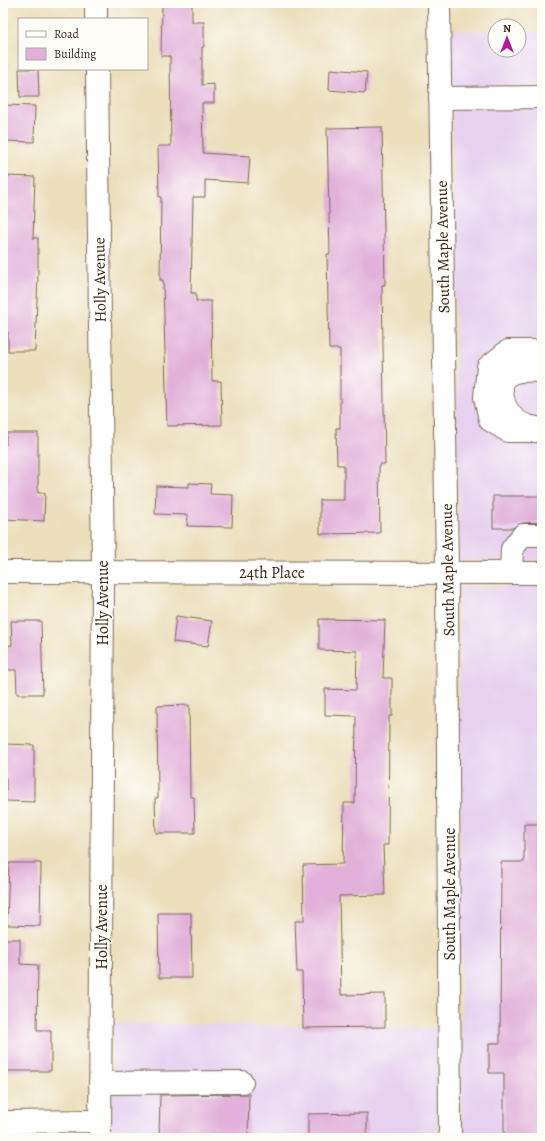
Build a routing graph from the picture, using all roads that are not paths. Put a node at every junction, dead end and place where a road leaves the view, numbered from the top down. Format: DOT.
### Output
graph roads {
  1 [pos="96,3"];
  2 [pos="439,3"];
  3 [pos="96,18"];
  4 [pos="97,70"];
  5 [pos="542,97"];
  6 [pos="440,98"];
  7 [pos="542,351"];
  8 [pos="542,371"];
  9 [pos="542,430"];
  10 [pos="542,535"];
  11 [pos="103,571"];
  12 [pos="3,572"];
  13 [pos="447,573"];
  14 [pos="511,573"];
  15 [pos="542,573"];
  16 [pos="242,1082"];
  17 [pos="100,1083"];
  18 [pos="3,1122"];
  19 [pos="100,1130"];
  20 [pos="450,1138"];
  1 -- 3 [label="street"];
  2 -- 6 [label="street, South Maple Avenue"];
  4 -- 11 [label="street, Holly Avenue"];
  5 -- 6 [label="street"];
  6 -- 13 [label="street, South Maple Avenue"];
  7 -- 9 [label="street"];
  8 -- 9 [label="street"];
  10 -- 14 [label="street"];
  11 -- 12 [label="street, 24th Place"];
  11 -- 13 [label="street, 24th Place"];
  11 -- 17 [label="street, Holly Avenue"];
  13 -- 14 [label="street, 24th Place"];
  13 -- 20 [label="street, South Maple Avenue"];
  14 -- 15 [label="street, 24th Place"];
  16 -- 17 [label="street"];
  17 -- 19 [label="street, Holly Avenue"];
  18 -- 19 [label="street"];
}
